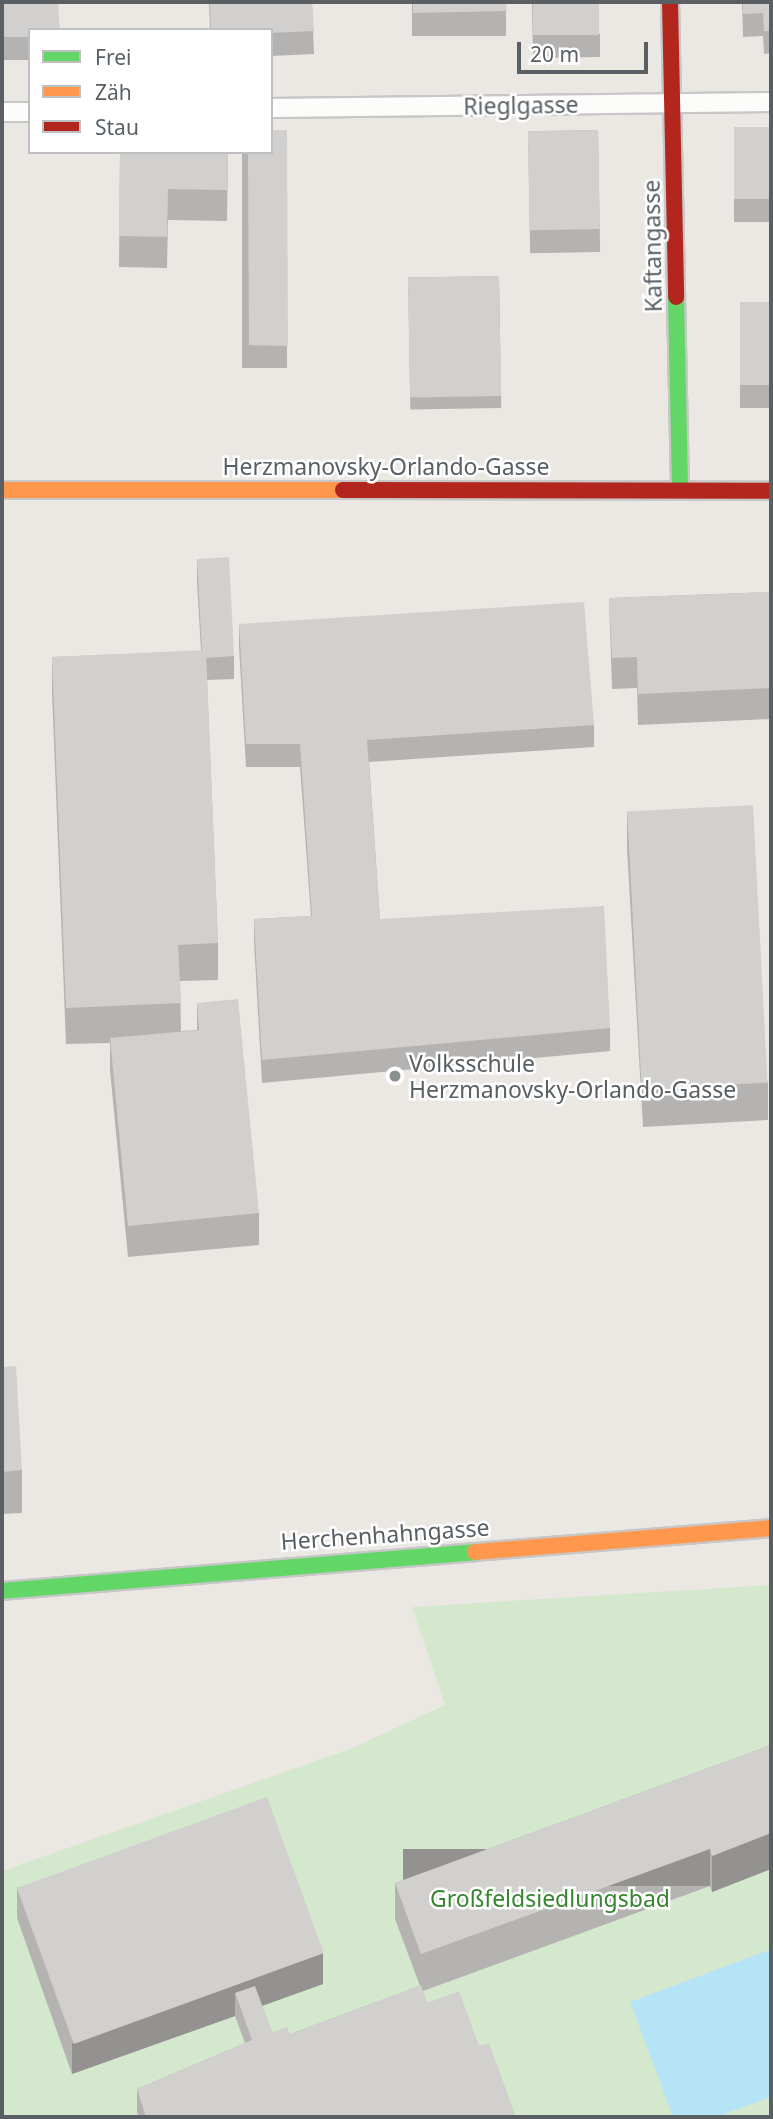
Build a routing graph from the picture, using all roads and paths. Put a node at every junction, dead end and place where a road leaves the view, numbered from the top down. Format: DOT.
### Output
graph roads {
  1 [pos="670,2"];
  2 [pos="771,102"];
  3 [pos="672,103"];
  4 [pos="273,108"];
  5 [pos="2,112"];
  6 [pos="28,112"];
  7 [pos="680,489"];
  8 [pos="2,490"];
  9 [pos="771,491"];
  10 [pos="771,1528"];
  11 [pos="2,1591"];
  1 -- 3 [label="street, Kaftangasse"];
  2 -- 3 [label="lane, Rieglgasse"];
  3 -- 4 [label="lane, Rieglgasse"];
  3 -- 7 [label="street, Kaftangasse"];
  5 -- 6 [label="lane"];
  7 -- 8 [label="street, Herzmanovsky-Orlando-Gasse"];
  7 -- 9 [label="street, Herzmanovsky-Orlando-Gasse"];
  10 -- 11 [label="street, Herchenhahngasse"];
}
